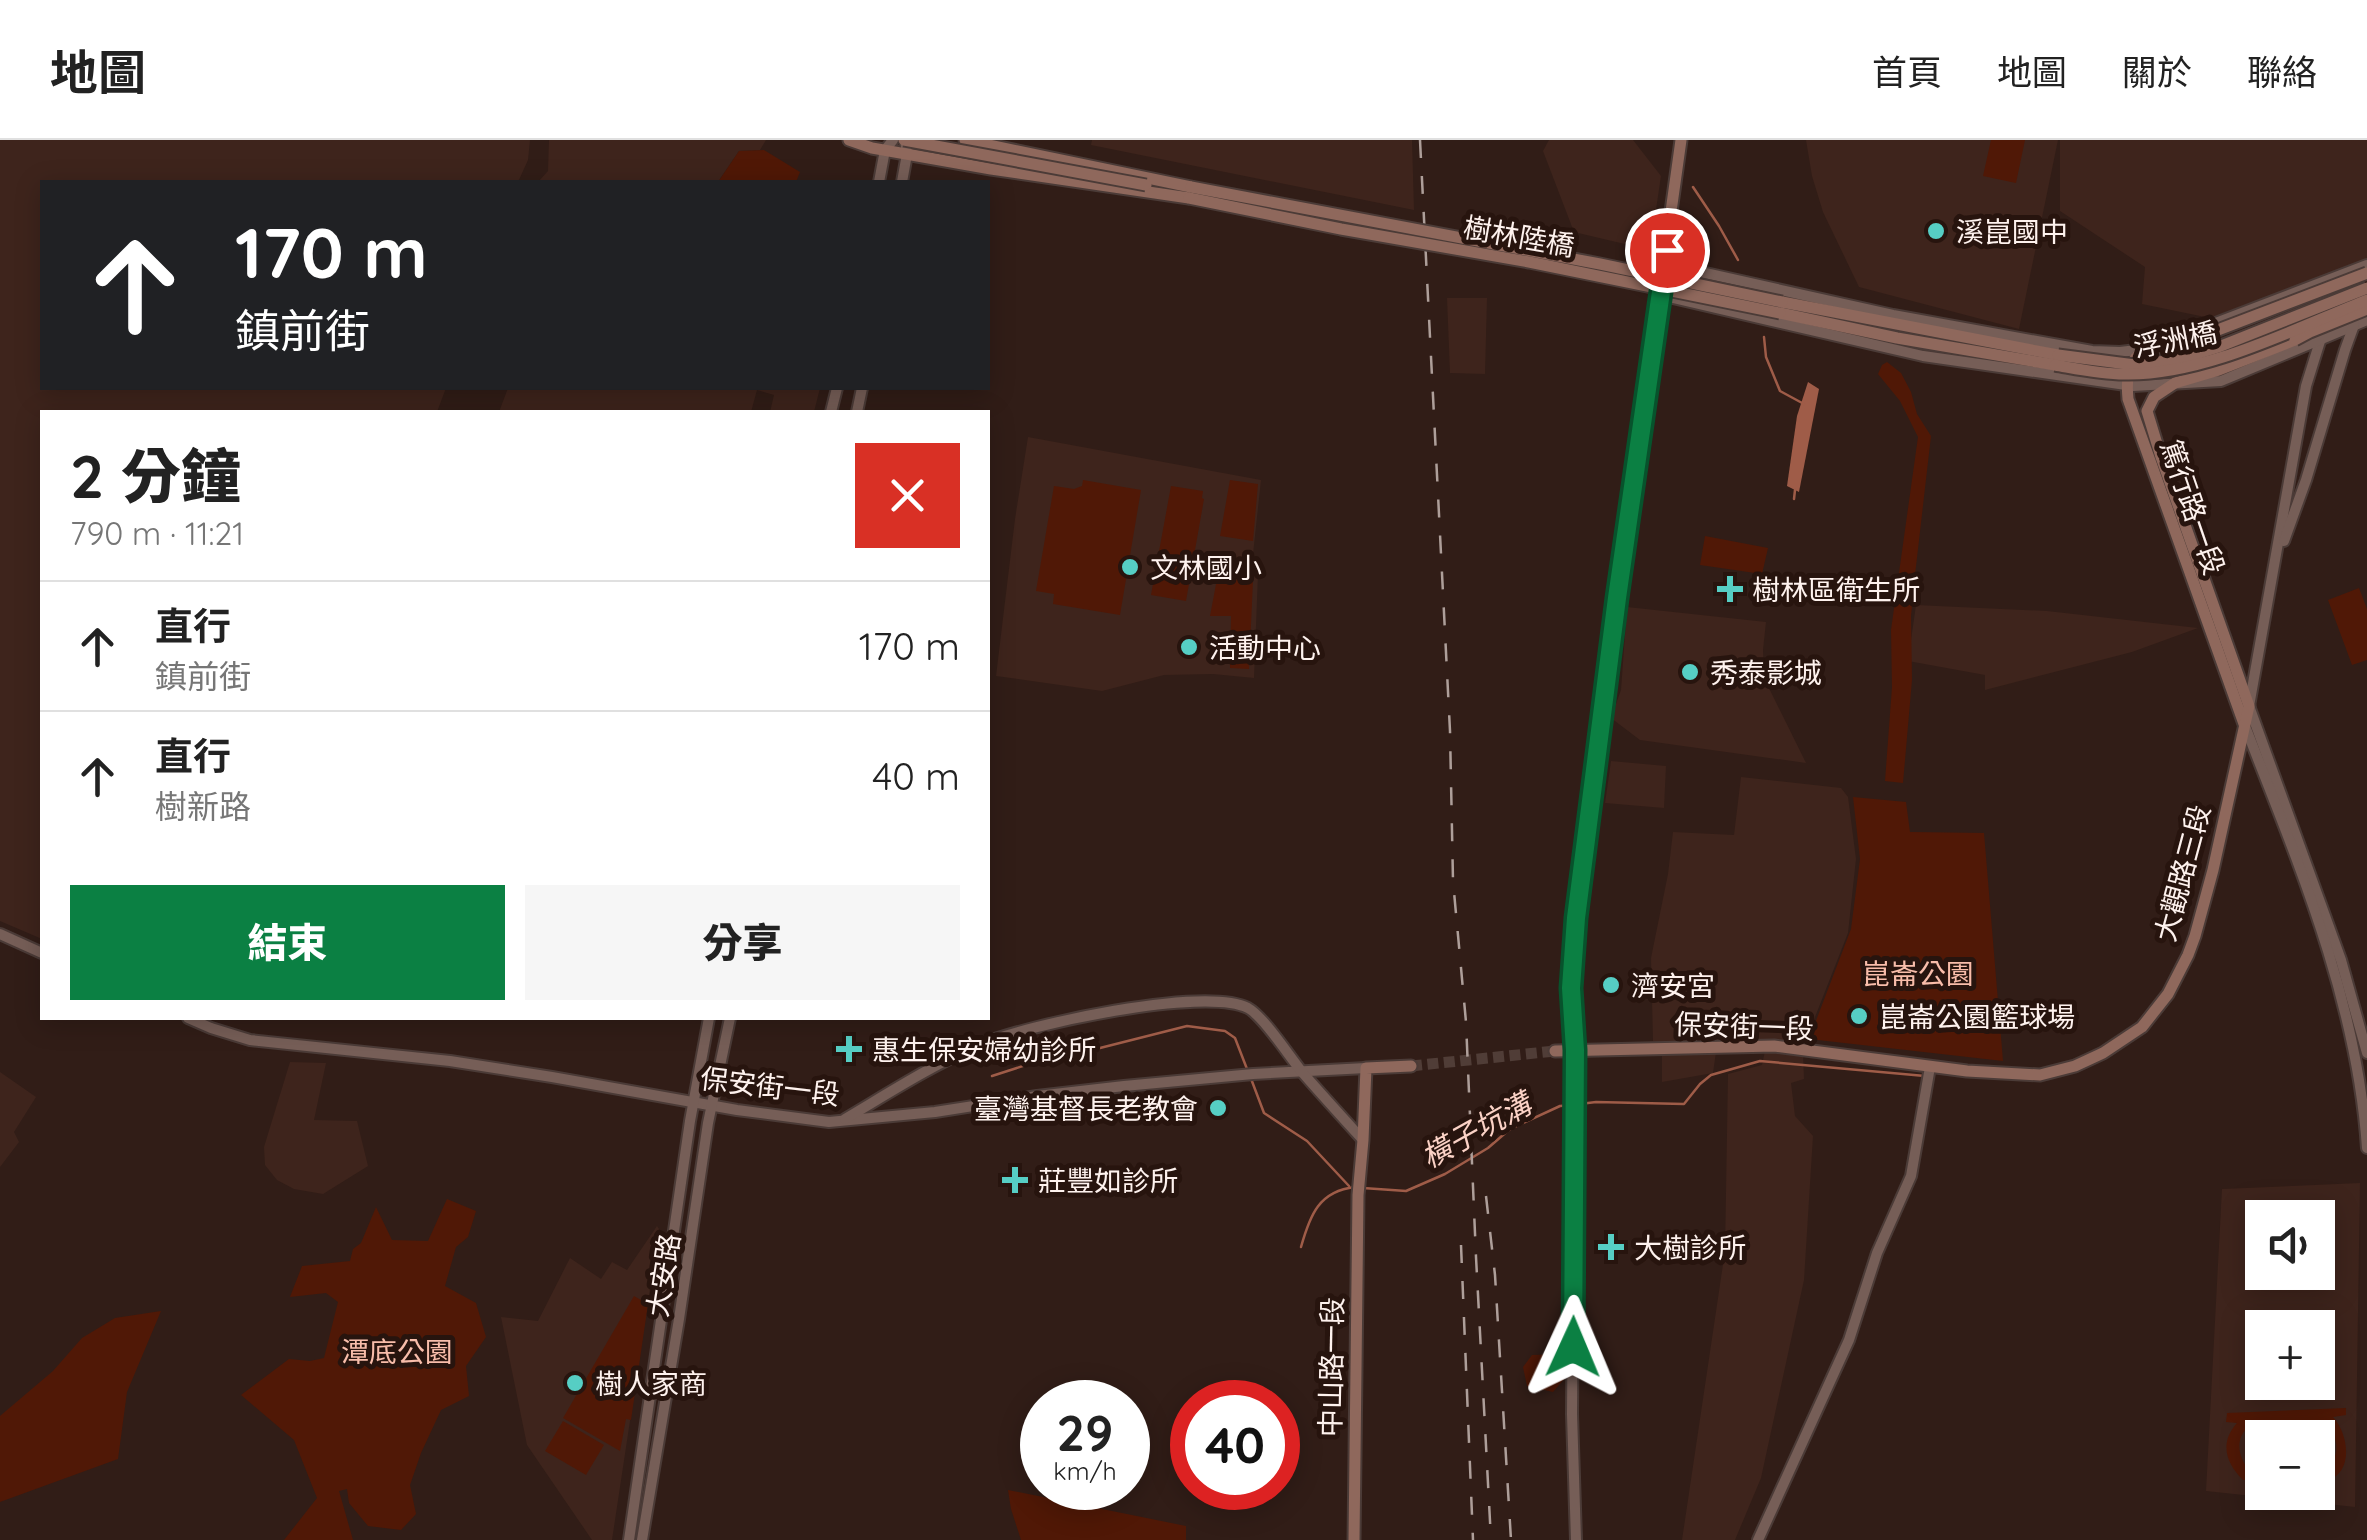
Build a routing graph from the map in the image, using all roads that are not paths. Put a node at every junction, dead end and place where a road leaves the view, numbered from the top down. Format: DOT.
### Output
graph roads {
  1 [pos="848,140"];
  2 [pos="904,140"];
  3 [pos="965,140"];
  4 [pos="1681,140"];
  5 [pos="889,145"];
  6 [pos="908,154"];
  7 [pos="880,180"];
  8 [pos="902,180"];
  9 [pos="1190,192"];
  10 [pos="1665,264"];
  11 [pos="2367,265"];
  12 [pos="2367,273"];
  13 [pos="2323,283"];
  14 [pos="2367,288"];
  15 [pos="1660,296"];
  16 [pos="2367,300"];
  17 [pos="2367,310"];
  18 [pos="2367,320"];
  19 [pos="2354,326"];
  20 [pos="1898,332"];
  21 [pos="1927,337"];
  22 [pos="2321,338"];
  23 [pos="2145,349"];
  24 [pos="2092,350"];
  25 [pos="2120,352"];
  26 [pos="1946,360"];
  27 [pos="2057,360"];
  28 [pos="2176,382"];
  29 [pos="2127,386"];
  30 [pos="2294,457"];
  31 [pos="2312,458"];
  32 [pos="2276,560"];
  33 [pos="2249,706"];
  34 [pos="2245,726"];
  35 [pos="0,934"];
  36 [pos="40,952"];
  37 [pos="193,1020"];
  38 [pos="709,1020"];
  39 [pos="730,1020"];
  40 [pos="1575,1050"];
  41 [pos="1555,1051"];
  42 [pos="2367,1053"];
  43 [pos="1412,1066"];
  44 [pos="1930,1067"];
  45 [pos="1366,1068"];
  46 [pos="1302,1071"];
  47 [pos="693,1103"];
  48 [pos="712,1106"];
  49 [pos="839,1122"];
  50 [pos="1363,1140"];
  51 [pos="2367,1148"];
  52 [pos="629,1540"];
  53 [pos="642,1540"];
  54 [pos="1354,1540"];
  55 [pos="1576,1540"];
  56 [pos="1758,1540"];
  1 -- 5 [label="main road, 樹林陸橋"];
  2 -- 6 [label="street"];
  2 -- 9 [label="main road, 樹林陸橋, bridge"];
  3 -- 9 [label="main road, 樹林陸橋"];
  4 -- 10 [label="main road"];
  5 -- 6 [label="main road, 樹林陸橋"];
  5 -- 7 [label="street"];
  6 -- 8 [label="street"];
  6 -- 9 [label="main road, 樹林陸橋"];
  9 -- 20 [label="main road, 樹林陸橋, bridge"];
  10 -- 15 [label="main road"];
  10 -- 24 [label="street"];
  11 -- 13 [label="street"];
  12 -- 23 [label="main road, bridge"];
  13 -- 22 [label="street, 大觀路三段"];
  13 -- 25 [label="street"];
  14 -- 27 [label="main road, 浮洲橋, bridge"];
  15 -- 26 [label="street"];
  15 -- 40 [label="main road"];
  16 -- 27 [label="main road, 浮洲橋, bridge"];
  17 -- 28 [label="main road, bridge"];
  18 -- 19 [label="street"];
  19 -- 22 [label="street"];
  19 -- 31 [label="street, 大觀路三段"];
  20 -- 21 [label="main road, 樹林陸橋"];
  20 -- 24 [label="street"];
  20 -- 26 [label="street"];
  21 -- 27 [label="main road, 浮洲橋"];
  22 -- 28 [label="street"];
  22 -- 30 [label="street, 大觀路三段"];
  23 -- 25 [label="street"];
  23 -- 29 [label="main road"];
  24 -- 25 [label="street"];
  26 -- 29 [label="street"];
  28 -- 29 [label="street"];
  28 -- 33 [label="main road, 篤行路一段"];
  29 -- 34 [label="main road, 篤行路一段"];
  30 -- 31 [label="street"];
  30 -- 32 [label="street, 大觀路三段"];
  31 -- 32 [label="street, 大觀路三段"];
  32 -- 33 [label="street, 大觀路三段"];
  33 -- 34 [label="main road, 大觀路三段"];
  33 -- 42 [label="street"];
  34 -- 44 [label="main road, 大觀路三段"];
  34 -- 51 [label="street"];
  35 -- 36 [label="street"];
  37 -- 47 [label="street, 保安街一段"];
  38 -- 47 [label="street, 大安路"];
  39 -- 48 [label="street, 大安路"];
  40 -- 41 [label="main road, 保安街一段"];
  40 -- 44 [label="main road, 保安街一段"];
  40 -- 55 [label="street"];
  43 -- 45 [label="main road, 保安街一段"];
  44 -- 56 [label="street"];
  45 -- 46 [label="street, 保安街一段"];
  45 -- 50 [label="main road, 中山路一段"];
  46 -- 49 [label="street, 保安街一段"];
  46 -- 49 [label="street"];
  46 -- 50 [label="street"];
  47 -- 48 [label="street, 保安街一段"];
  47 -- 52 [label="street, 大安路"];
  48 -- 49 [label="street, 保安街一段"];
  48 -- 53 [label="street, 大安路"];
  50 -- 54 [label="main road, 中山路一段"];
}
